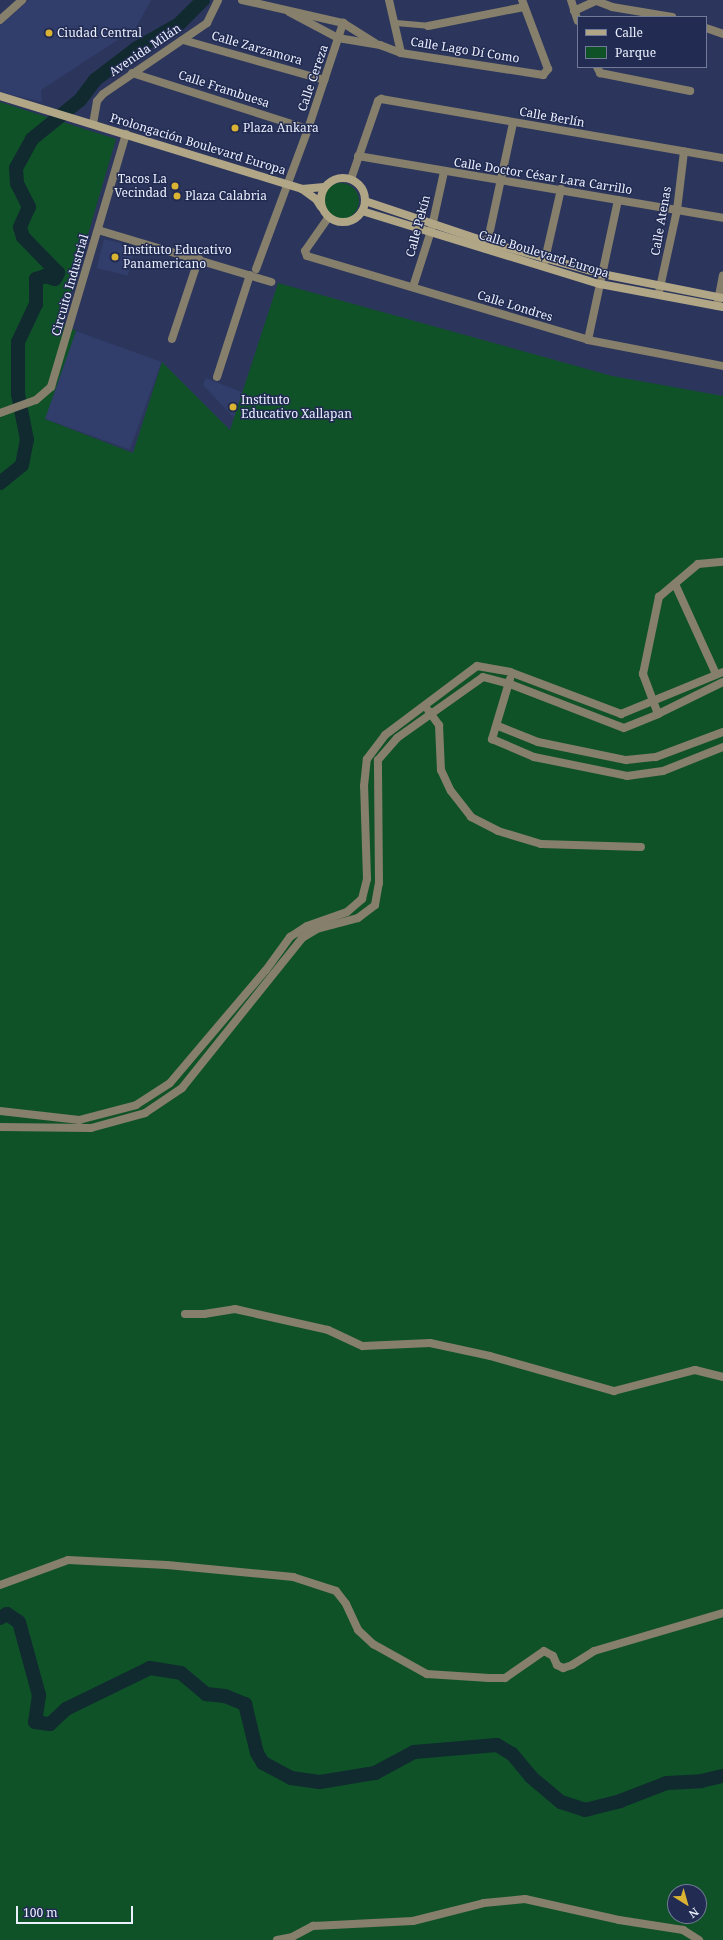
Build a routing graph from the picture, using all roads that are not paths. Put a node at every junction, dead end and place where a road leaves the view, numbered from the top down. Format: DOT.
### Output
graph roads {
  1 [pos="22,0"];
  2 [pos="218,0"];
  3 [pos="242,0"];
  4 [pos="389,0"];
  5 [pos="571,0"];
  6 [pos="595,0"];
  7 [pos="523,3"];
  8 [pos="574,11"];
  9 [pos="289,12"];
  10 [pos="666,16"];
  11 [pos="577,18"];
  12 [pos="0,20"];
  13 [pos="343,23"];
  14 [pos="396,23"];
  15 [pos="428,26"];
  16 [pos="707,28"];
  17 [pos="723,34"];
  18 [pos="338,38"];
  19 [pos="183,40"];
  20 [pos="380,45"];
  21 [pos="401,53"];
  22 [pos="598,70"];
  23 [pos="132,73"];
  24 [pos="324,80"];
  25 [pos="690,91"];
  26 [pos="0,96"];
  27 [pos="90,123"];
  28 [pos="513,123"];
  29 [pos="308,129"];
  30 [pos="126,134"];
  31 [pos="684,152"];
  32 [pos="358,156"];
  33 [pos="723,158"];
  34 [pos="444,172"];
  35 [pos="350,179"];
  36 [pos="500,181"];
  37 [pos="287,184"];
  38 [pos="324,187"];
  39 [pos="302,189"];
  40 [pos="561,189"];
  41 [pos="618,200"];
  42 [pos="365,201"];
  43 [pos="321,206"];
  44 [pos="677,210"];
  45 [pos="362,212"];
  46 [pos="402,214"];
  47 [pos="328,218"];
  48 [pos="723,218"];
  49 [pos="433,223"];
  50 [pos="399,224"];
  51 [pos="98,230"];
  52 [pos="431,231"];
  53 [pos="487,246"];
  54 [pos="199,258"];
  55 [pos="545,258"];
  56 [pos="543,267"];
  57 [pos="256,269"];
  58 [pos="602,274"];
  59 [pos="250,275"];
  60 [pos="723,276"];
  61 [pos="271,282"];
  62 [pos="600,284"];
  63 [pos="414,287"];
  64 [pos="660,290"];
  65 [pos="721,298"];
  66 [pos="720,307"];
  67 [pos="172,339"];
  68 [pos="588,340"];
  69 [pos="723,366"];
  70 [pos="217,377"];
  71 [pos="4,412"];
  72 [pos="723,562"];
  73 [pos="675,584"];
  74 [pos="510,672"];
  75 [pos="720,673"];
  76 [pos="723,682"];
  77 [pos="510,684"];
  78 [pos="652,702"];
  79 [pos="424,705"];
  80 [pos="431,713"];
  81 [pos="658,714"];
  82 [pos="498,726"];
  83 [pos="723,732"];
  84 [pos="723,747"];
  85 [pos="641,847"];
  86 [pos="0,1111"];
  87 [pos="0,1127"];
  88 [pos="186,1314"];
  89 [pos="723,1377"];
  90 [pos="0,1585"];
  91 [pos="723,1613"];
  92 [pos="277,1940"];
  93 [pos="699,1940"];
  1 -- 12 [label="street"];
  2 -- 19 [label="street, Avenida Milán"];
  3 -- 9 [label="street"];
  4 -- 14 [label="street"];
  5 -- 8 [label="street"];
  6 -- 8 [label="street"];
  6 -- 10 [label="street"];
  7 -- 15 [label="street"];
  7 -- 21 [label="street, Calle Lago Dí Como"];
  8 -- 11 [label="street"];
  9 -- 13 [label="street, Calle Lago Dí Como"];
  9 -- 18 [label="street, Calle Lago Dí Como"];
  13 -- 18 [label="street, Calle Cereza"];
  13 -- 20 [label="street, Calle Lago Dí Como"];
  14 -- 15 [label="street"];
  14 -- 21 [label="street"];
  16 -- 17 [label="street"];
  18 -- 20 [label="street, Calle Lago Dí Como"];
  18 -- 24 [label="street, Calle Cereza"];
  19 -- 23 [label="street, Avenida Milán"];
  19 -- 24 [label="street, Calle Zarzamora"];
  20 -- 21 [label="street, Calle Lago Dí Como"];
  22 -- 25 [label="street"];
  23 -- 27 [label="street, Avenida Milán"];
  23 -- 29 [label="street, Calle Frambuesa"];
  24 -- 29 [label="street, Calle Cereza"];
  26 -- 27 [label="main road, Prolongación Boulevard Europa"];
  27 -- 30 [label="main road, Prolongación Boulevard Europa"];
  28 -- 31 [label="street, Calle Berlín"];
  28 -- 32 [label="street, Calle Berlín"];
  28 -- 36 [label="street"];
  29 -- 37 [label="street, Calle Cereza"];
  30 -- 37 [label="main road, Prolongación Boulevard Europa"];
  30 -- 51 [label="street, Circuito Industrial"];
  31 -- 33 [label="street, Calle Berlín"];
  31 -- 44 [label="street, Calle Atenas"];
  32 -- 34 [label="street, Calle Doctor César Lara Carrillo"];
  32 -- 35 [label="street"];
  34 -- 36 [label="street, Calle Doctor César Lara Carrillo"];
  34 -- 49 [label="street, Calle Pekín"];
  35 -- 38 [label="main road"];
  35 -- 42 [label="main road"];
  36 -- 40 [label="street, Calle Doctor César Lara Carrillo"];
  36 -- 53 [label="street"];
  37 -- 39 [label="main road, Prolongación Boulevard Europa"];
  37 -- 57 [label="street, Calle Cereza"];
  38 -- 39 [label="main road, Prolongación Boulevard Europa"];
  38 -- 43 [label="main road"];
  39 -- 43 [label="main road, Prolongación Boulevard Europa"];
  40 -- 41 [label="street, Calle Doctor César Lara Carrillo"];
  40 -- 55 [label="street"];
  41 -- 44 [label="street, Calle Doctor César Lara Carrillo"];
  41 -- 58 [label="street"];
  42 -- 45 [label="main road"];
  42 -- 46 [label="main road, Calle Boulevard Europa"];
  43 -- 47 [label="main road"];
  44 -- 48 [label="street, Calle Doctor César Lara Carrillo"];
  44 -- 64 [label="street, Calle Atenas"];
  45 -- 47 [label="main road"];
  45 -- 50 [label="main road, Calle Boulevard Europa"];
  46 -- 49 [label="main road, Calle Boulevard Europa"];
  46 -- 50 [label="main road"];
  47 -- 63 [label="street, Calle Londres"];
  49 -- 52 [label="street, Calle Pekín"];
  49 -- 53 [label="main road, Calle Boulevard Europa"];
  50 -- 52 [label="main road, Calle Boulevard Europa"];
  51 -- 54 [label="street"];
  51 -- 71 [label="street, Circuito Industrial"];
  52 -- 53 [label="main road, Calle Boulevard Europa"];
  52 -- 63 [label="street, Calle Pekín"];
  53 -- 55 [label="main road, Calle Boulevard Europa"];
  53 -- 56 [label="main road, Calle Boulevard Europa"];
  54 -- 59 [label="street"];
  54 -- 67 [label="street"];
  55 -- 56 [label="street"];
  55 -- 58 [label="main road, Calle Boulevard Europa"];
  56 -- 62 [label="main road, Calle Boulevard Europa"];
  58 -- 62 [label="street"];
  58 -- 64 [label="main road, Calle Boulevard Europa"];
  59 -- 61 [label="street"];
  59 -- 70 [label="street"];
  60 -- 65 [label="street"];
  62 -- 64 [label="main road, Calle Boulevard Europa"];
  62 -- 68 [label="street"];
  63 -- 68 [label="street, Calle Londres"];
  64 -- 65 [label="main road, Calle Boulevard Europa"];
  64 -- 66 [label="main road, Calle Boulevard Europa"];
  65 -- 66 [label="street"];
  68 -- 69 [label="street, Calle Londres"];
  72 -- 73 [label="street"];
  73 -- 75 [label="street"];
  73 -- 78 [label="street"];
  74 -- 77 [label="street"];
  74 -- 78 [label="street"];
  74 -- 79 [label="street"];
  75 -- 78 [label="street"];
  76 -- 81 [label="street"];
  77 -- 80 [label="street"];
  77 -- 81 [label="street"];
  77 -- 82 [label="street"];
  78 -- 81 [label="street"];
  79 -- 80 [label="street"];
  79 -- 86 [label="street"];
  80 -- 85 [label="street"];
  80 -- 87 [label="street"];
  82 -- 83 [label="street"];
  82 -- 84 [label="street"];
  88 -- 89 [label="street"];
  90 -- 91 [label="street"];
  92 -- 93 [label="street"];
}
